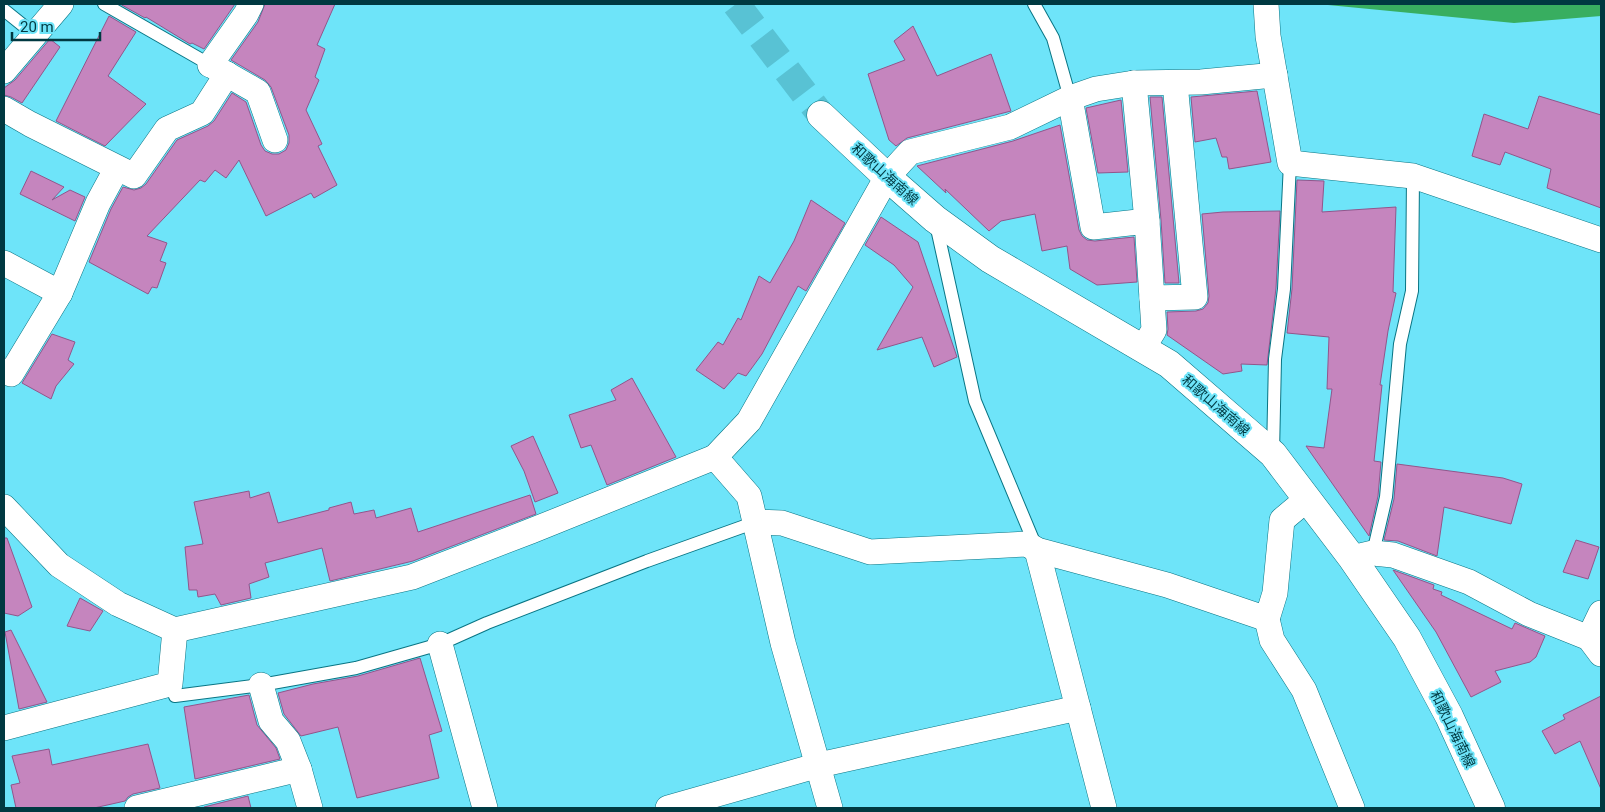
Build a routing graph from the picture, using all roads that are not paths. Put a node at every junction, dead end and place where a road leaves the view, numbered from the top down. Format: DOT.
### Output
graph roads {
  1 [pos="61,4"];
  2 [pos="104,4"];
  3 [pos="251,4"];
  4 [pos="1034,4"];
  5 [pos="1266,4"];
  6 [pos="4,10"];
  7 [pos="35,35"];
  8 [pos="218,69"];
  9 [pos="4,71"];
  10 [pos="1275,75"];
  11 [pos="1175,82"];
  12 [pos="1134,83"];
  13 [pos="1070,98"];
  14 [pos="4,109"];
  15 [pos="822,115"];
  16 [pos="274,140"];
  17 [pos="1290,163"];
  18 [pos="117,168"];
  19 [pos="1413,176"];
  20 [pos="887,177"];
  21 [pos="935,219"];
  22 [pos="1147,221"];
  23 [pos="1601,240"];
  24 [pos="4,263"];
  25 [pos="60,293"];
  26 [pos="1152,298"];
  27 [pos="1143,348"];
  28 [pos="4,371"];
  29 [pos="1273,454"];
  30 [pos="715,456"];
  31 [pos="1307,499"];
  32 [pos="4,507"];
  33 [pos="756,522"];
  34 [pos="1037,550"];
  35 [pos="1362,555"];
  36 [pos="1601,613"];
  37 [pos="1267,619"];
  38 [pos="175,630"];
  39 [pos="440,644"];
  40 [pos="1595,646"];
  41 [pos="170,684"];
  42 [pos="261,685"];
  43 [pos="1078,708"];
  44 [pos="4,728"];
  45 [pos="819,765"];
  46 [pos="299,769"];
  47 [pos="137,808"];
  48 [pos="310,808"];
  49 [pos="485,808"];
  50 [pos="668,808"];
  51 [pos="830,808"];
  52 [pos="1104,808"];
  53 [pos="1352,808"];
  54 [pos="1491,808"];
  1 -- 7 [label="street"];
  2 -- 8 [label="lane"];
  3 -- 8 [label="street"];
  4 -- 13 [label="lane"];
  5 -- 10 [label="street"];
  6 -- 7 [label="lane"];
  7 -- 9 [label="street"];
  8 -- 16 [label="street"];
  8 -- 18 [label="street"];
  10 -- 11 [label="street"];
  10 -- 17 [label="street"];
  11 -- 12 [label="street"];
  11 -- 26 [label="street"];
  12 -- 13 [label="street"];
  12 -- 22 [label="street"];
  13 -- 20 [label="street"];
  13 -- 22 [label="street"];
  14 -- 18 [label="street"];
  15 -- 20 [label="main road, 和歌山海南線"];
  17 -- 19 [label="street"];
  17 -- 29 [label="lane"];
  18 -- 25 [label="street"];
  19 -- 23 [label="street"];
  19 -- 35 [label="lane"];
  20 -- 21 [label="main road, 和歌山海南線"];
  20 -- 30 [label="street"];
  21 -- 27 [label="main road, 和歌山海南線"];
  21 -- 34 [label="lane"];
  22 -- 26 [label="street"];
  24 -- 25 [label="street"];
  25 -- 28 [label="street"];
  26 -- 27 [label="street"];
  27 -- 29 [label="main road, 和歌山海南線"];
  29 -- 31 [label="main road, 和歌山海南線"];
  30 -- 33 [label="street"];
  30 -- 38 [label="street"];
  31 -- 35 [label="main road, 和歌山海南線"];
  31 -- 37 [label="street"];
  32 -- 38 [label="street"];
  33 -- 34 [label="street"];
  33 -- 39 [label="lane"];
  33 -- 45 [label="street"];
  34 -- 37 [label="street"];
  34 -- 43 [label="street"];
  35 -- 40 [label="street"];
  35 -- 54 [label="main road, 和歌山海南線"];
  36 -- 40 [label="street"];
  37 -- 53 [label="street"];
  38 -- 41 [label="street"];
  39 -- 42 [label="lane"];
  39 -- 49 [label="street"];
  41 -- 42 [label="lane"];
  41 -- 44 [label="street"];
  42 -- 46 [label="street"];
  43 -- 45 [label="street"];
  43 -- 52 [label="street"];
  45 -- 50 [label="street"];
  45 -- 51 [label="street"];
  46 -- 47 [label="street"];
  46 -- 48 [label="street"];
}
